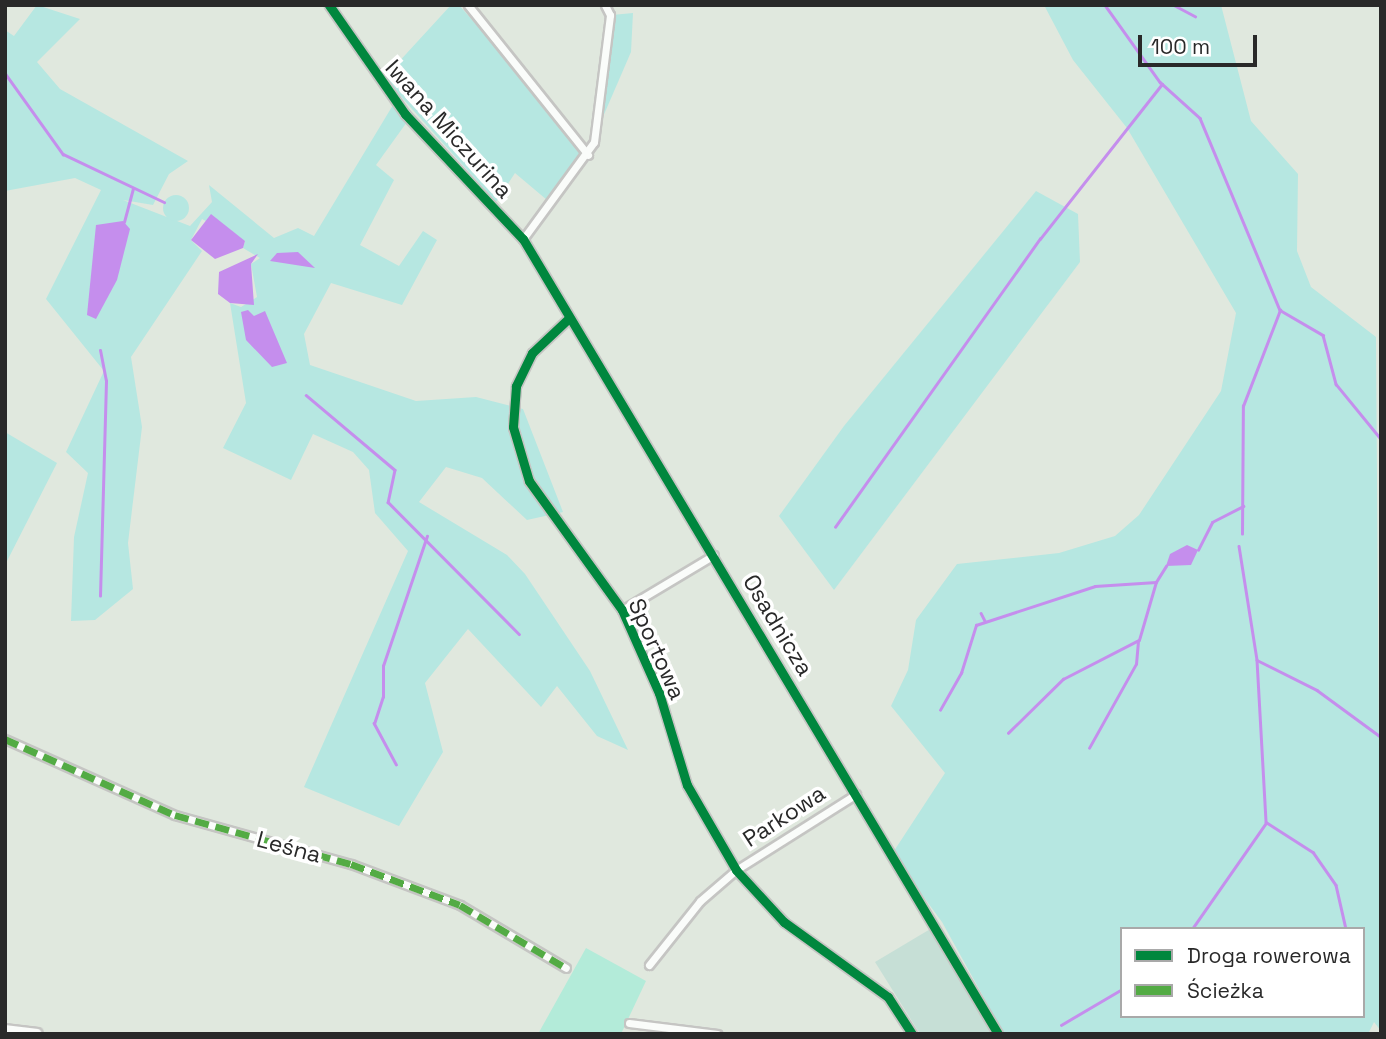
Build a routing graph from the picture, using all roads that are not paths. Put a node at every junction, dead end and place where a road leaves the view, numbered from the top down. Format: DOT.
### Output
graph roads {
  1 [pos="329,5"];
  2 [pos="468,5"];
  3 [pos="605,5"];
  4 [pos="588,155"];
  5 [pos="523,239"];
  6 [pos="569,318"];
  7 [pos="714,555"];
  8 [pos="622,610"];
  9 [pos="5,739"];
  10 [pos="856,794"];
  11 [pos="736,870"];
  12 [pos="649,965"];
  13 [pos="566,968"];
  14 [pos="629,1023"];
  15 [pos="5,1030"];
  16 [pos="37,1034"];
  17 [pos="717,1034"];
  18 [pos="912,1034"];
  19 [pos="998,1034"];
  1 -- 5 [label="street, Iwana Miczurina"];
  2 -- 4 [label="street"];
  3 -- 4 [label="street"];
  4 -- 5 [label="street"];
  5 -- 6 [label="street, Osadnicza"];
  6 -- 7 [label="street, Osadnicza"];
  6 -- 8 [label="street, Sportowa"];
  7 -- 8 [label="street"];
  7 -- 10 [label="street, Osadnicza"];
  8 -- 11 [label="street, Sportowa"];
  9 -- 13 [label="street, Leśna"];
  10 -- 11 [label="street, Parkowa"];
  10 -- 19 [label="street, Osadnicza"];
  11 -- 12 [label="street, Parkowa"];
  11 -- 18 [label="street, Sportowa"];
  14 -- 17 [label="street"];
  15 -- 16 [label="main road"];
}
